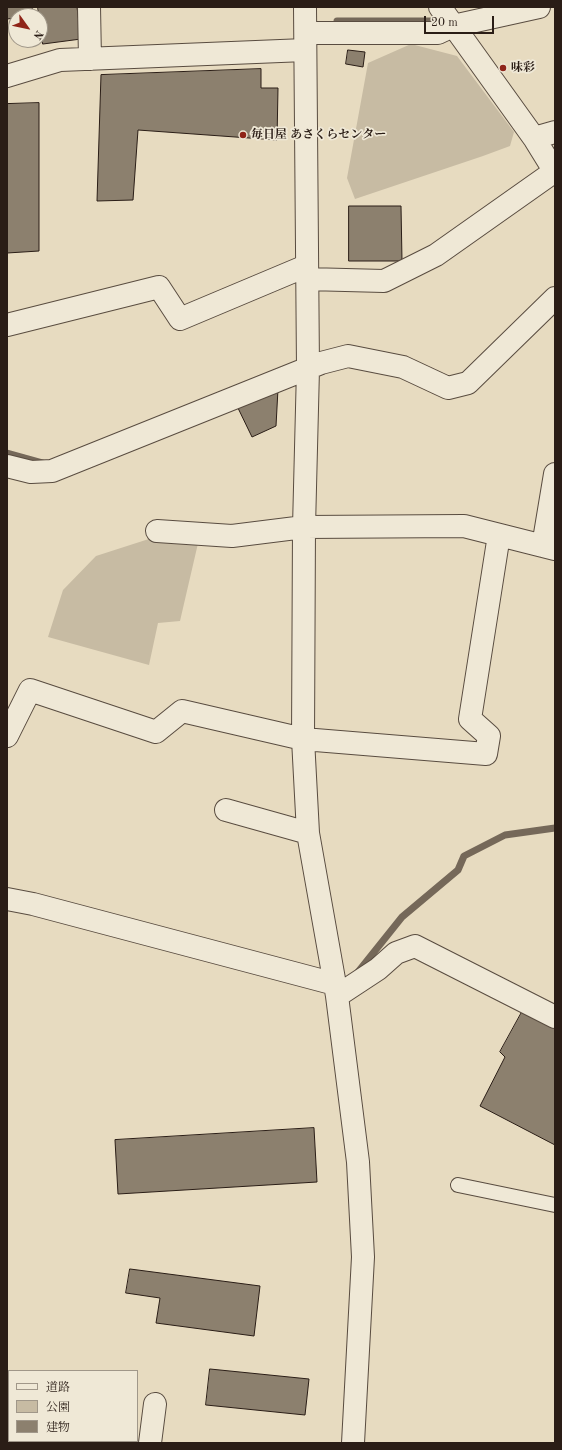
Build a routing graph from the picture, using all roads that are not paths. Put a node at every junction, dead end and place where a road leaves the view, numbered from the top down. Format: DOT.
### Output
graph roads {
  1 [pos="89,7"];
  2 [pos="305,7"];
  3 [pos="440,7"];
  4 [pos="535,7"];
  5 [pos="454,26"];
  6 [pos="306,41"];
  7 [pos="90,59"];
  8 [pos="7,76"];
  9 [pos="555,132"];
  10 [pos="534,138"];
  11 [pos="555,172"];
  12 [pos="306,272"];
  13 [pos="555,298"];
  14 [pos="7,325"];
  15 [pos="308,369"];
  16 [pos="7,466"];
  17 [pos="555,474"];
  18 [pos="304,527"];
  19 [pos="157,532"];
  20 [pos="499,535"];
  21 [pos="549,548"];
  22 [pos="8,728"];
  23 [pos="303,739"];
  24 [pos="226,810"];
  25 [pos="308,833"];
  26 [pos="7,899"];
  27 [pos="336,990"];
  28 [pos="555,1018"];
  29 [pos="458,1185"];
  30 [pos="555,1205"];
  31 [pos="156,1404"];
  32 [pos="150,1443"];
  33 [pos="353,1443"];
  1 -- 7 [label="street"];
  2 -- 6 [label="street"];
  3 -- 5 [label="street"];
  4 -- 5 [label="street"];
  5 -- 6 [label="street"];
  5 -- 10 [label="street"];
  6 -- 7 [label="street"];
  6 -- 12 [label="street"];
  7 -- 8 [label="street"];
  9 -- 10 [label="street"];
  10 -- 11 [label="street"];
  11 -- 12 [label="street"];
  12 -- 14 [label="street"];
  12 -- 15 [label="street"];
  13 -- 15 [label="street"];
  15 -- 16 [label="street"];
  15 -- 18 [label="street"];
  17 -- 21 [label="street"];
  18 -- 19 [label="street"];
  18 -- 20 [label="street"];
  18 -- 23 [label="street"];
  20 -- 21 [label="street"];
  20 -- 23 [label="street"];
  22 -- 23 [label="street"];
  23 -- 25 [label="street"];
  24 -- 25 [label="street"];
  25 -- 27 [label="street"];
  26 -- 27 [label="street"];
  27 -- 28 [label="street"];
  27 -- 33 [label="street"];
  29 -- 30 [label="lane"];
  31 -- 32 [label="street"];
}
